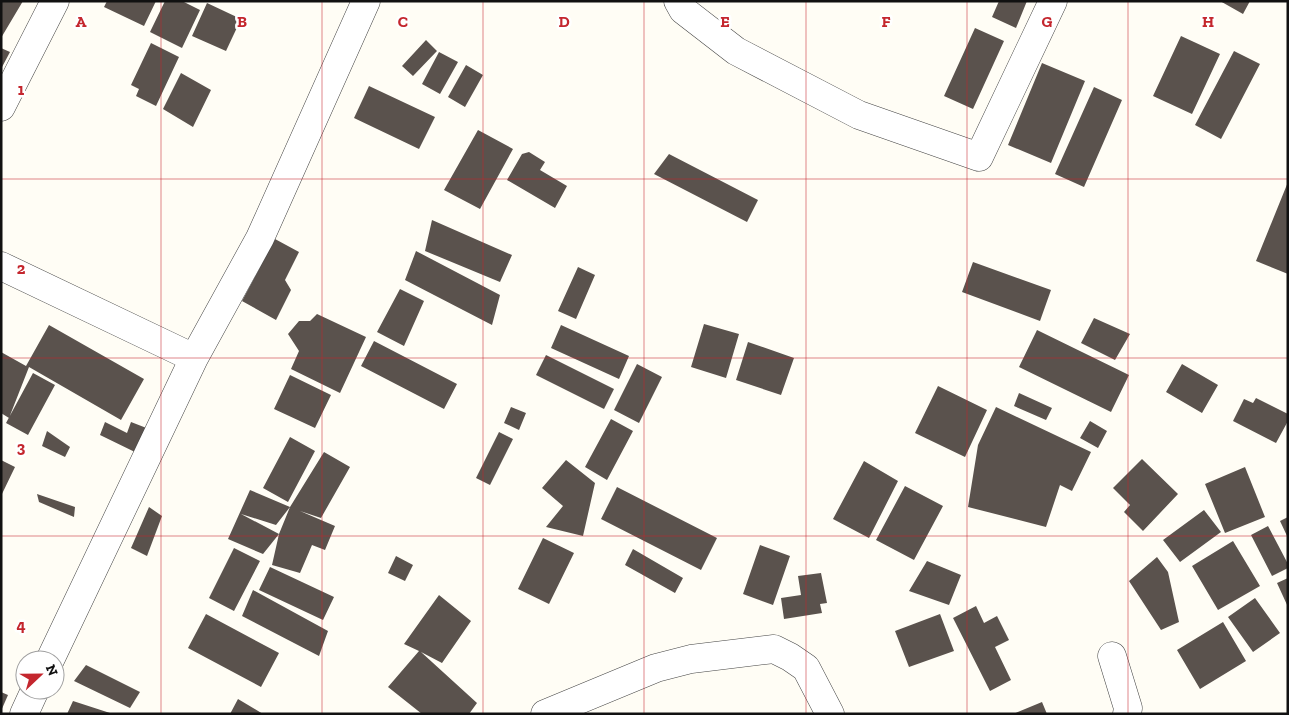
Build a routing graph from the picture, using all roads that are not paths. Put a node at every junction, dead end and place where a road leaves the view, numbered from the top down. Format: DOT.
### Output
graph roads {
  1 [pos="55,1"];
  2 [pos="366,1"];
  3 [pos="678,1"];
  4 [pos="1053,1"];
  5 [pos="1,107"];
  6 [pos="1,266"];
  7 [pos="194,358"];
  8 [pos="55,650"];
  9 [pos="1112,656"];
  10 [pos="30,700"];
  11 [pos="24,714"];
  12 [pos="545,714"];
  13 [pos="830,714"];
  14 [pos="1127,714"];
  1 -- 5 [label="street"];
  2 -- 7 [label="street"];
  3 -- 4 [label="street"];
  6 -- 7 [label="street"];
  7 -- 8 [label="street"];
  9 -- 14 [label="street"];
  10 -- 11 [label="street"];
  12 -- 13 [label="street"];
}
